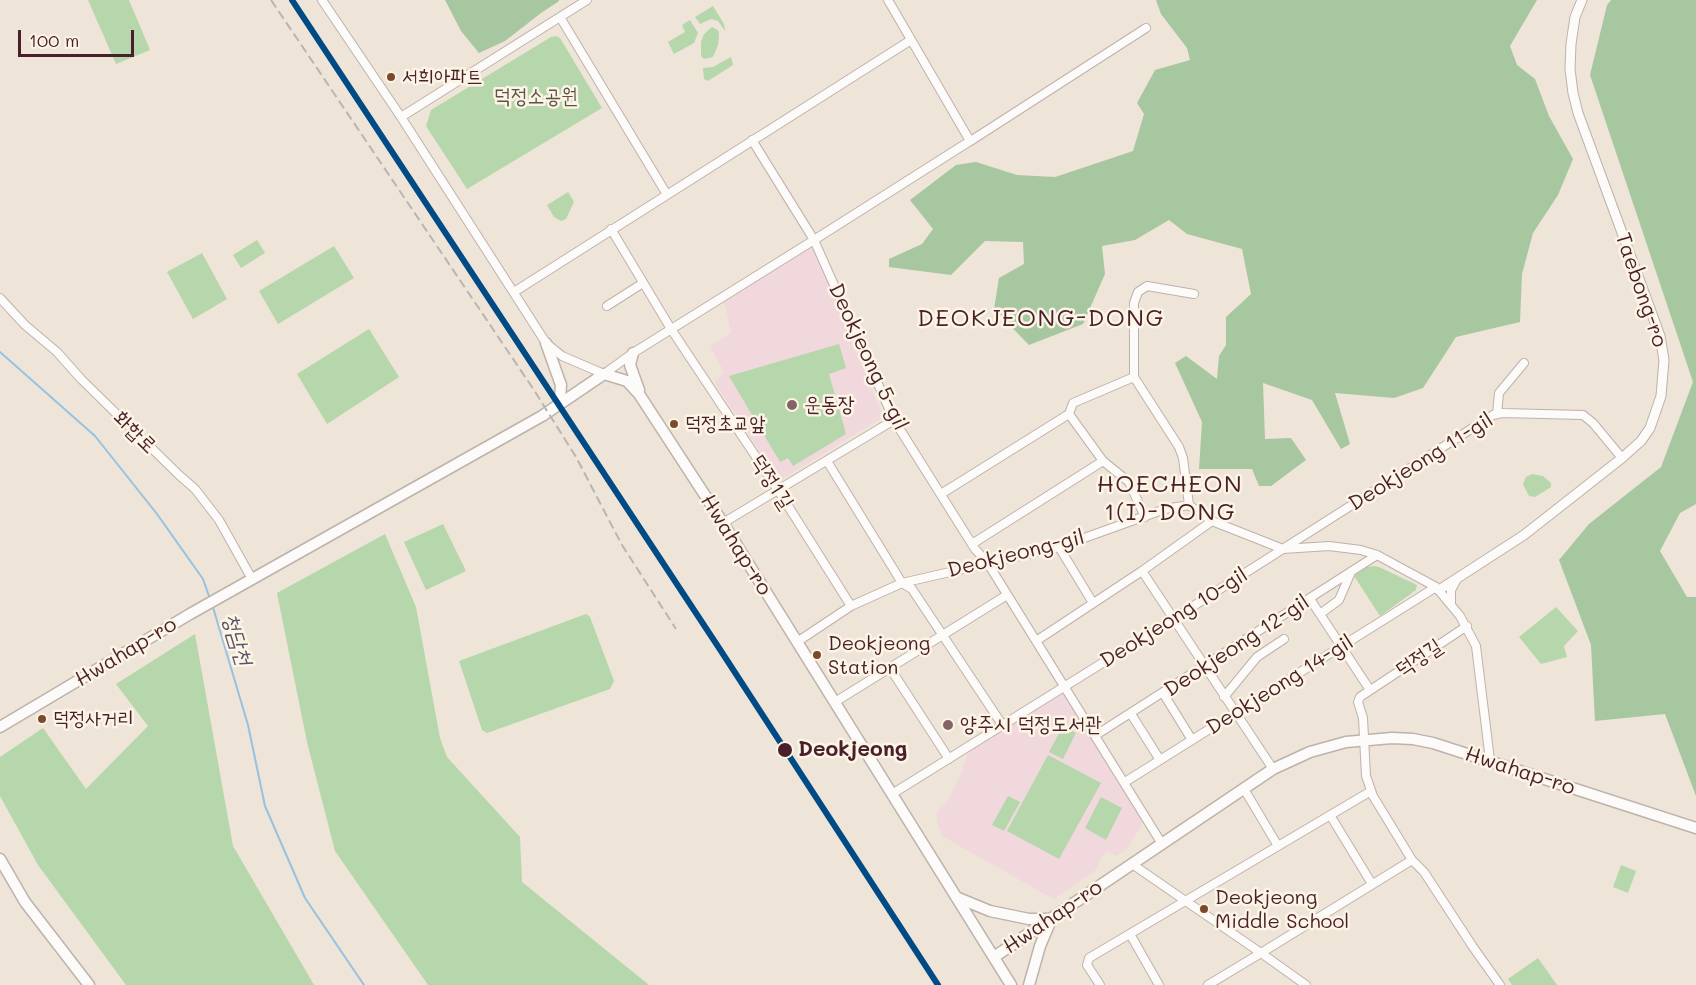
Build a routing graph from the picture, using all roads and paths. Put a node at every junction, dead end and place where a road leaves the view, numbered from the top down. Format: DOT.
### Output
graph roads {
  1 [pos="322,0"];
  2 [pos="587,0"];
  3 [pos="888,0"];
  4 [pos="1582,0"];
  5 [pos="560,17"];
  6 [pos="1146,28"];
  7 [pos="911,40"];
  8 [pos="402,117"];
  9 [pos="752,140"];
  10 [pos="969,142"];
  11 [pos="666,194"];
  12 [pos="611,229"];
  13 [pos="814,240"];
  14 [pos="643,283"];
  15 [pos="514,291"];
  16 [pos="1194,294"];
  17 [pos="0,298"];
  18 [pos="607,306"];
  19 [pos="671,329"];
  20 [pos="546,343"];
  21 [pos="629,356"];
  22 [pos="1524,363"];
  23 [pos="604,374"];
  24 [pos="1134,377"];
  25 [pos="642,399"];
  26 [pos="561,404"];
  27 [pos="1069,414"];
  28 [pos="1497,414"];
  29 [pos="894,420"];
  30 [pos="1622,458"];
  31 [pos="826,461"];
  32 [pos="1102,461"];
  33 [pos="778,490"];
  34 [pos="941,494"];
  35 [pos="1189,506"];
  36 [pos="1145,517"];
  37 [pos="1212,521"];
  38 [pos="723,523"];
  39 [pos="1313,530"];
  40 [pos="972,544"];
  41 [pos="1059,547"];
  42 [pos="1321,547"];
  43 [pos="1284,549"];
  44 [pos="1377,555"];
  45 [pos="987,562"];
  46 [pos="1142,571"];
  47 [pos="1351,572"];
  48 [pos="1458,577"];
  49 [pos="252,579"];
  50 [pos="1427,581"];
  51 [pos="902,583"];
  52 [pos="1437,588"];
  53 [pos="1007,595"];
  54 [pos="1310,599"];
  55 [pos="1093,603"];
  56 [pos="1452,605"];
  57 [pos="851,606"];
  58 [pos="1320,614"];
  59 [pos="1173,619"];
  60 [pos="1467,626"];
  61 [pos="942,636"];
  62 [pos="1284,639"];
  63 [pos="1036,641"];
  64 [pos="797,642"];
  65 [pos="1342,646"];
  66 [pos="1204,667"];
  67 [pos="890,668"];
  68 [pos="1065,687"];
  69 [pos="1370,690"];
  70 [pos="1163,693"];
  71 [pos="1224,697"];
  72 [pos="835,702"];
  73 [pos="1131,714"];
  74 [pos="1235,714"];
  75 [pos="21,715"];
  76 [pos="0,721"];
  77 [pos="1003,726"];
  78 [pos="0,727"];
  79 [pos="1096,735"];
  80 [pos="1363,739"];
  81 [pos="1192,740"];
  82 [pos="949,759"];
  83 [pos="1160,760"];
  84 [pos="1490,760"];
  85 [pos="1273,769"];
  86 [pos="1125,782"];
  87 [pos="1244,789"];
  88 [pos="1371,791"];
  89 [pos="892,794"];
  90 [pos="1330,815"];
  91 [pos="1696,828"];
  92 [pos="1162,844"];
  93 [pos="1278,846"];
  94 [pos="0,860"];
  95 [pos="1412,860"];
  96 [pos="1132,864"];
  97 [pos="1372,884"];
  98 [pos="955,896"];
  99 [pos="1186,901"];
  100 [pos="1051,919"];
  101 [pos="1130,934"];
  102 [pos="1262,953"];
  103 [pos="994,957"];
  104 [pos="89,985"];
  105 [pos="1011,985"];
  106 [pos="1029,985"];
  107 [pos="1100,985"];
  108 [pos="1159,985"];
  109 [pos="1208,985"];
  110 [pos="1306,985"];
  111 [pos="1500,985"];
  1 -- 8 [label="street"];
  2 -- 5 [label="street"];
  3 -- 7 [label="street"];
  4 -- 30 [label="street, Taebong-ro"];
  5 -- 8 [label="street"];
  5 -- 11 [label="street"];
  6 -- 10 [label="street"];
  7 -- 9 [label="street"];
  7 -- 10 [label="street"];
  8 -- 15 [label="street"];
  9 -- 11 [label="street"];
  9 -- 13 [label="street, Deokjeong 5-gil"];
  10 -- 13 [label="street"];
  11 -- 12 [label="street"];
  12 -- 14 [label="street, 덕정1길"];
  12 -- 15 [label="street"];
  13 -- 19 [label="street"];
  13 -- 29 [label="street, Deokjeong 5-gil"];
  14 -- 18 [label="street"];
  14 -- 19 [label="street, 덕정1길"];
  15 -- 20 [label="street"];
  16 -- 24 [label="street"];
  17 -- 49 [label="street, 화합로"];
  19 -- 21 [label="street"];
  19 -- 33 [label="street, 덕정1길"];
  20 -- 23 [label="street"];
  20 -- 26 [label="main road"];
  21 -- 23 [label="street"];
  21 -- 25 [label="main road"];
  22 -- 28 [label="street"];
  23 -- 25 [label="main road, Hwahap-ro"];
  23 -- 26 [label="main road"];
  24 -- 27 [label="street"];
  24 -- 35 [label="street"];
  25 -- 38 [label="main road, Hwahap-ro"];
  26 -- 49 [label="main road"];
  27 -- 32 [label="street"];
  27 -- 34 [label="street"];
  28 -- 30 [label="street, Deokjeong 11-gil"];
  28 -- 39 [label="street, Deokjeong 11-gil"];
  29 -- 31 [label="street"];
  29 -- 34 [label="street, Deokjeong 5-gil"];
  30 -- 48 [label="street, Taebong-ro"];
  31 -- 33 [label="street"];
  31 -- 51 [label="street"];
  32 -- 36 [label="street"];
  32 -- 40 [label="street"];
  33 -- 38 [label="street"];
  33 -- 57 [label="street, 덕정1길"];
  34 -- 40 [label="street, Deokjeong 5-gil"];
  35 -- 36 [label="street, Deokjeong-gil"];
  35 -- 37 [label="street"];
  36 -- 41 [label="street, Deokjeong-gil"];
  37 -- 43 [label="street"];
  37 -- 46 [label="street"];
  38 -- 64 [label="main road, Hwahap-ro"];
  39 -- 42 [label="street"];
  39 -- 43 [label="street, Deokjeong 11-gil"];
  40 -- 45 [label="street, Deokjeong 5-gil"];
  41 -- 45 [label="street, Deokjeong-gil"];
  41 -- 55 [label="street"];
  42 -- 43 [label="street"];
  42 -- 44 [label="street"];
  43 -- 59 [label="street, Deokjeong 10-gil"];
  44 -- 47 [label="street, Deokjeong 12-gil"];
  44 -- 50 [label="street"];
  45 -- 51 [label="street, Deokjeong-gil"];
  45 -- 53 [label="street, Deokjeong 5-gil"];
  46 -- 55 [label="street"];
  46 -- 59 [label="street"];
  47 -- 54 [label="street, Deokjeong 12-gil"];
  47 -- 58 [label="street"];
  48 -- 50 [label="street"];
  48 -- 52 [label="street, Taebong-ro"];
  48 -- 56 [label="street"];
  49 -- 75 [label="main road, Hwahap-ro"];
  50 -- 52 [label="street"];
  51 -- 57 [label="street, Deokjeong-gil"];
  51 -- 61 [label="street"];
  52 -- 56 [label="street"];
  52 -- 65 [label="street, Deokjeong 14-gil"];
  53 -- 61 [label="street"];
  53 -- 63 [label="street, Deokjeong 5-gil"];
  54 -- 58 [label="street"];
  54 -- 66 [label="street, Deokjeong 12-gil"];
  55 -- 63 [label="street"];
  56 -- 60 [label="street"];
  57 -- 64 [label="street, Deokjeong-gil"];
  58 -- 65 [label="street"];
  59 -- 66 [label="street"];
  59 -- 68 [label="street, Deokjeong 10-gil"];
  60 -- 69 [label="street, 덕정길"];
  60 -- 84 [label="street"];
  61 -- 67 [label="street"];
  61 -- 77 [label="street"];
  62 -- 71 [label="street"];
  63 -- 68 [label="street, Deokjeong 5-gil"];
  64 -- 72 [label="main road, Hwahap-ro"];
  65 -- 69 [label="street"];
  65 -- 74 [label="street, Deokjeong 14-gil"];
  66 -- 70 [label="street, Deokjeong 12-gil"];
  66 -- 71 [label="street"];
  67 -- 72 [label="street"];
  67 -- 82 [label="street"];
  68 -- 77 [label="street, Deokjeong 10-gil"];
  68 -- 79 [label="street, Deokjeong 5-gil"];
  69 -- 80 [label="street"];
  70 -- 73 [label="street, Deokjeong 12-gil"];
  70 -- 81 [label="street"];
  71 -- 74 [label="street"];
  72 -- 89 [label="main road, Hwahap-ro"];
  73 -- 79 [label="street, Deokjeong 12-gil"];
  73 -- 83 [label="street"];
  74 -- 81 [label="street, Deokjeong 14-gil"];
  74 -- 85 [label="street"];
  75 -- 76 [label="main road"];
  75 -- 78 [label="main road, Hwahap-ro"];
  77 -- 82 [label="street, Deokjeong 10-gil"];
  79 -- 86 [label="street, Deokjeong 5-gil"];
  80 -- 84 [label="main road, Hwahap-ro"];
  80 -- 85 [label="main road, Hwahap-ro"];
  80 -- 88 [label="street"];
  81 -- 83 [label="street, Deokjeong 14-gil"];
  82 -- 89 [label="street, Deokjeong 10-gil"];
  83 -- 86 [label="street, Deokjeong 14-gil"];
  84 -- 91 [label="main road, Hwahap-ro"];
  85 -- 87 [label="main road, Hwahap-ro"];
  86 -- 92 [label="street, Deokjeong 5-gil"];
  87 -- 92 [label="main road, Hwahap-ro"];
  87 -- 93 [label="street"];
  88 -- 90 [label="street"];
  88 -- 95 [label="street"];
  89 -- 98 [label="main road, Hwahap-ro"];
  90 -- 93 [label="street"];
  90 -- 97 [label="street"];
  92 -- 96 [label="main road, Hwahap-ro"];
  93 -- 99 [label="street"];
  94 -- 104 [label="main road"];
  95 -- 97 [label="street"];
  95 -- 111 [label="street"];
  96 -- 99 [label="street"];
  96 -- 100 [label="main road, Hwahap-ro"];
  97 -- 102 [label="street"];
  98 -- 100 [label="main road"];
  98 -- 103 [label="main road, Hwahap-ro"];
  99 -- 101 [label="street"];
  99 -- 102 [label="street"];
  100 -- 103 [label="main road, Hwahap-ro"];
  100 -- 106 [label="main road"];
  101 -- 107 [label="street"];
  101 -- 108 [label="street"];
  102 -- 109 [label="street"];
  102 -- 110 [label="street"];
  103 -- 105 [label="main road"];
}
